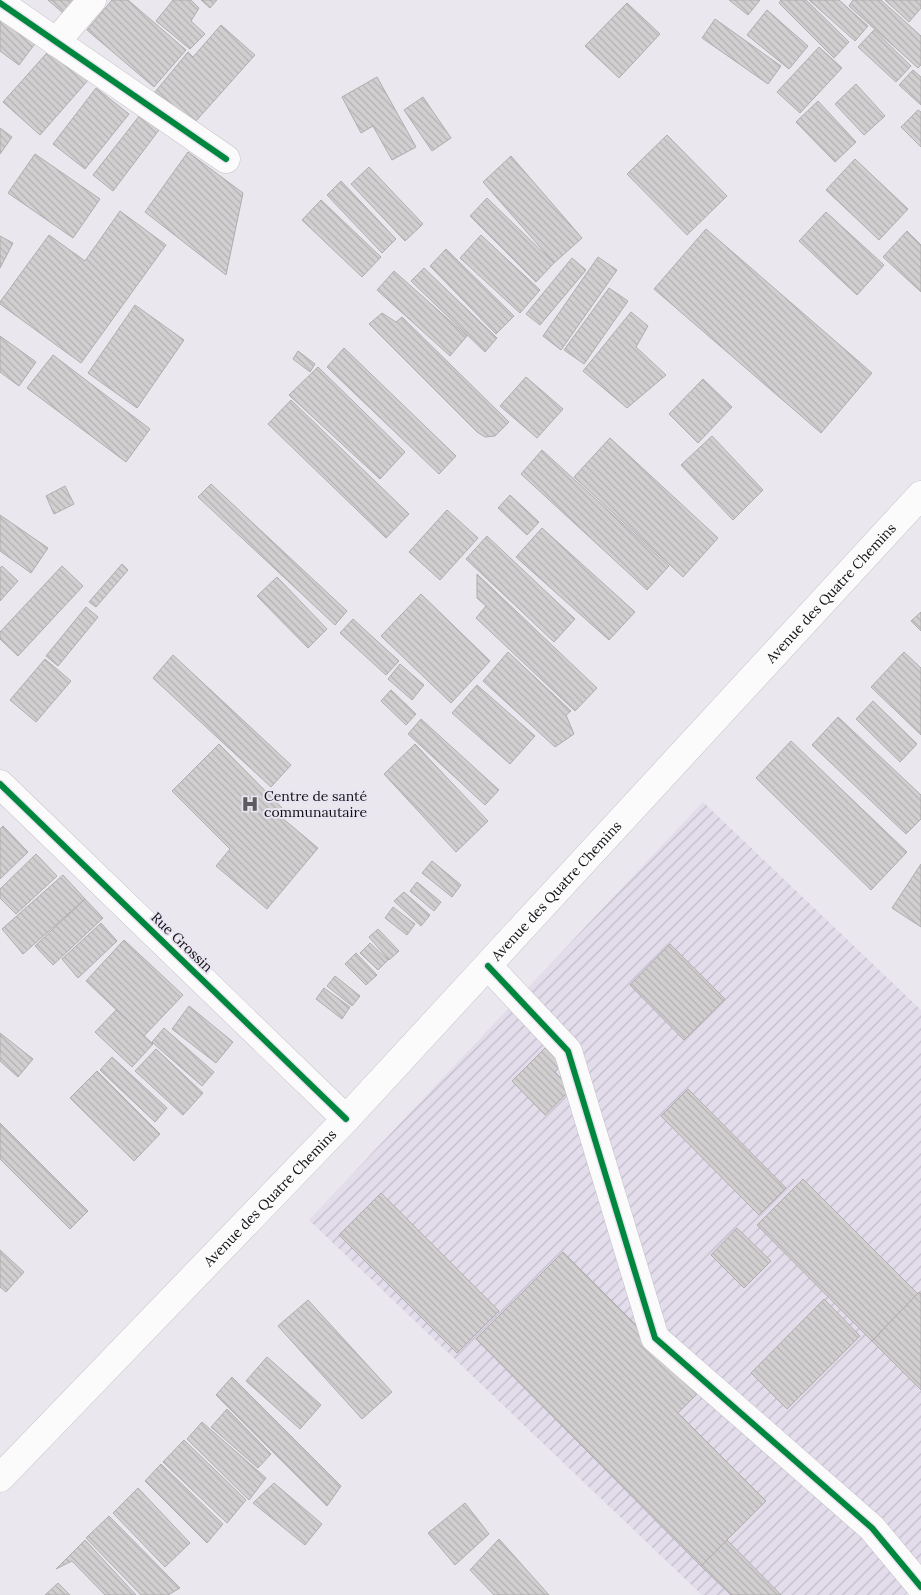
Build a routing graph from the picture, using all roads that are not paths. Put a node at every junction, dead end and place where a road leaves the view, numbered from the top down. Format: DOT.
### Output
graph roads {
  1 [pos="92,0"];
  2 [pos="0,4"];
  3 [pos="56,42"];
  4 [pos="226,159"];
  5 [pos="921,495"];
  6 [pos="0,784"];
  7 [pos="488,966"];
  8 [pos="346,1118"];
  9 [pos="0,1478"];
  10 [pos="921,1587"];
  1 -- 3 [label="street"];
  2 -- 3 [label="street"];
  3 -- 4 [label="street"];
  5 -- 7 [label="street, Avenue des Quatre Chemins"];
  6 -- 8 [label="street, Rue Grossin"];
  7 -- 8 [label="street, Avenue des Quatre Chemins"];
  7 -- 10 [label="street"];
  8 -- 9 [label="street, Avenue des Quatre Chemins"];
}
